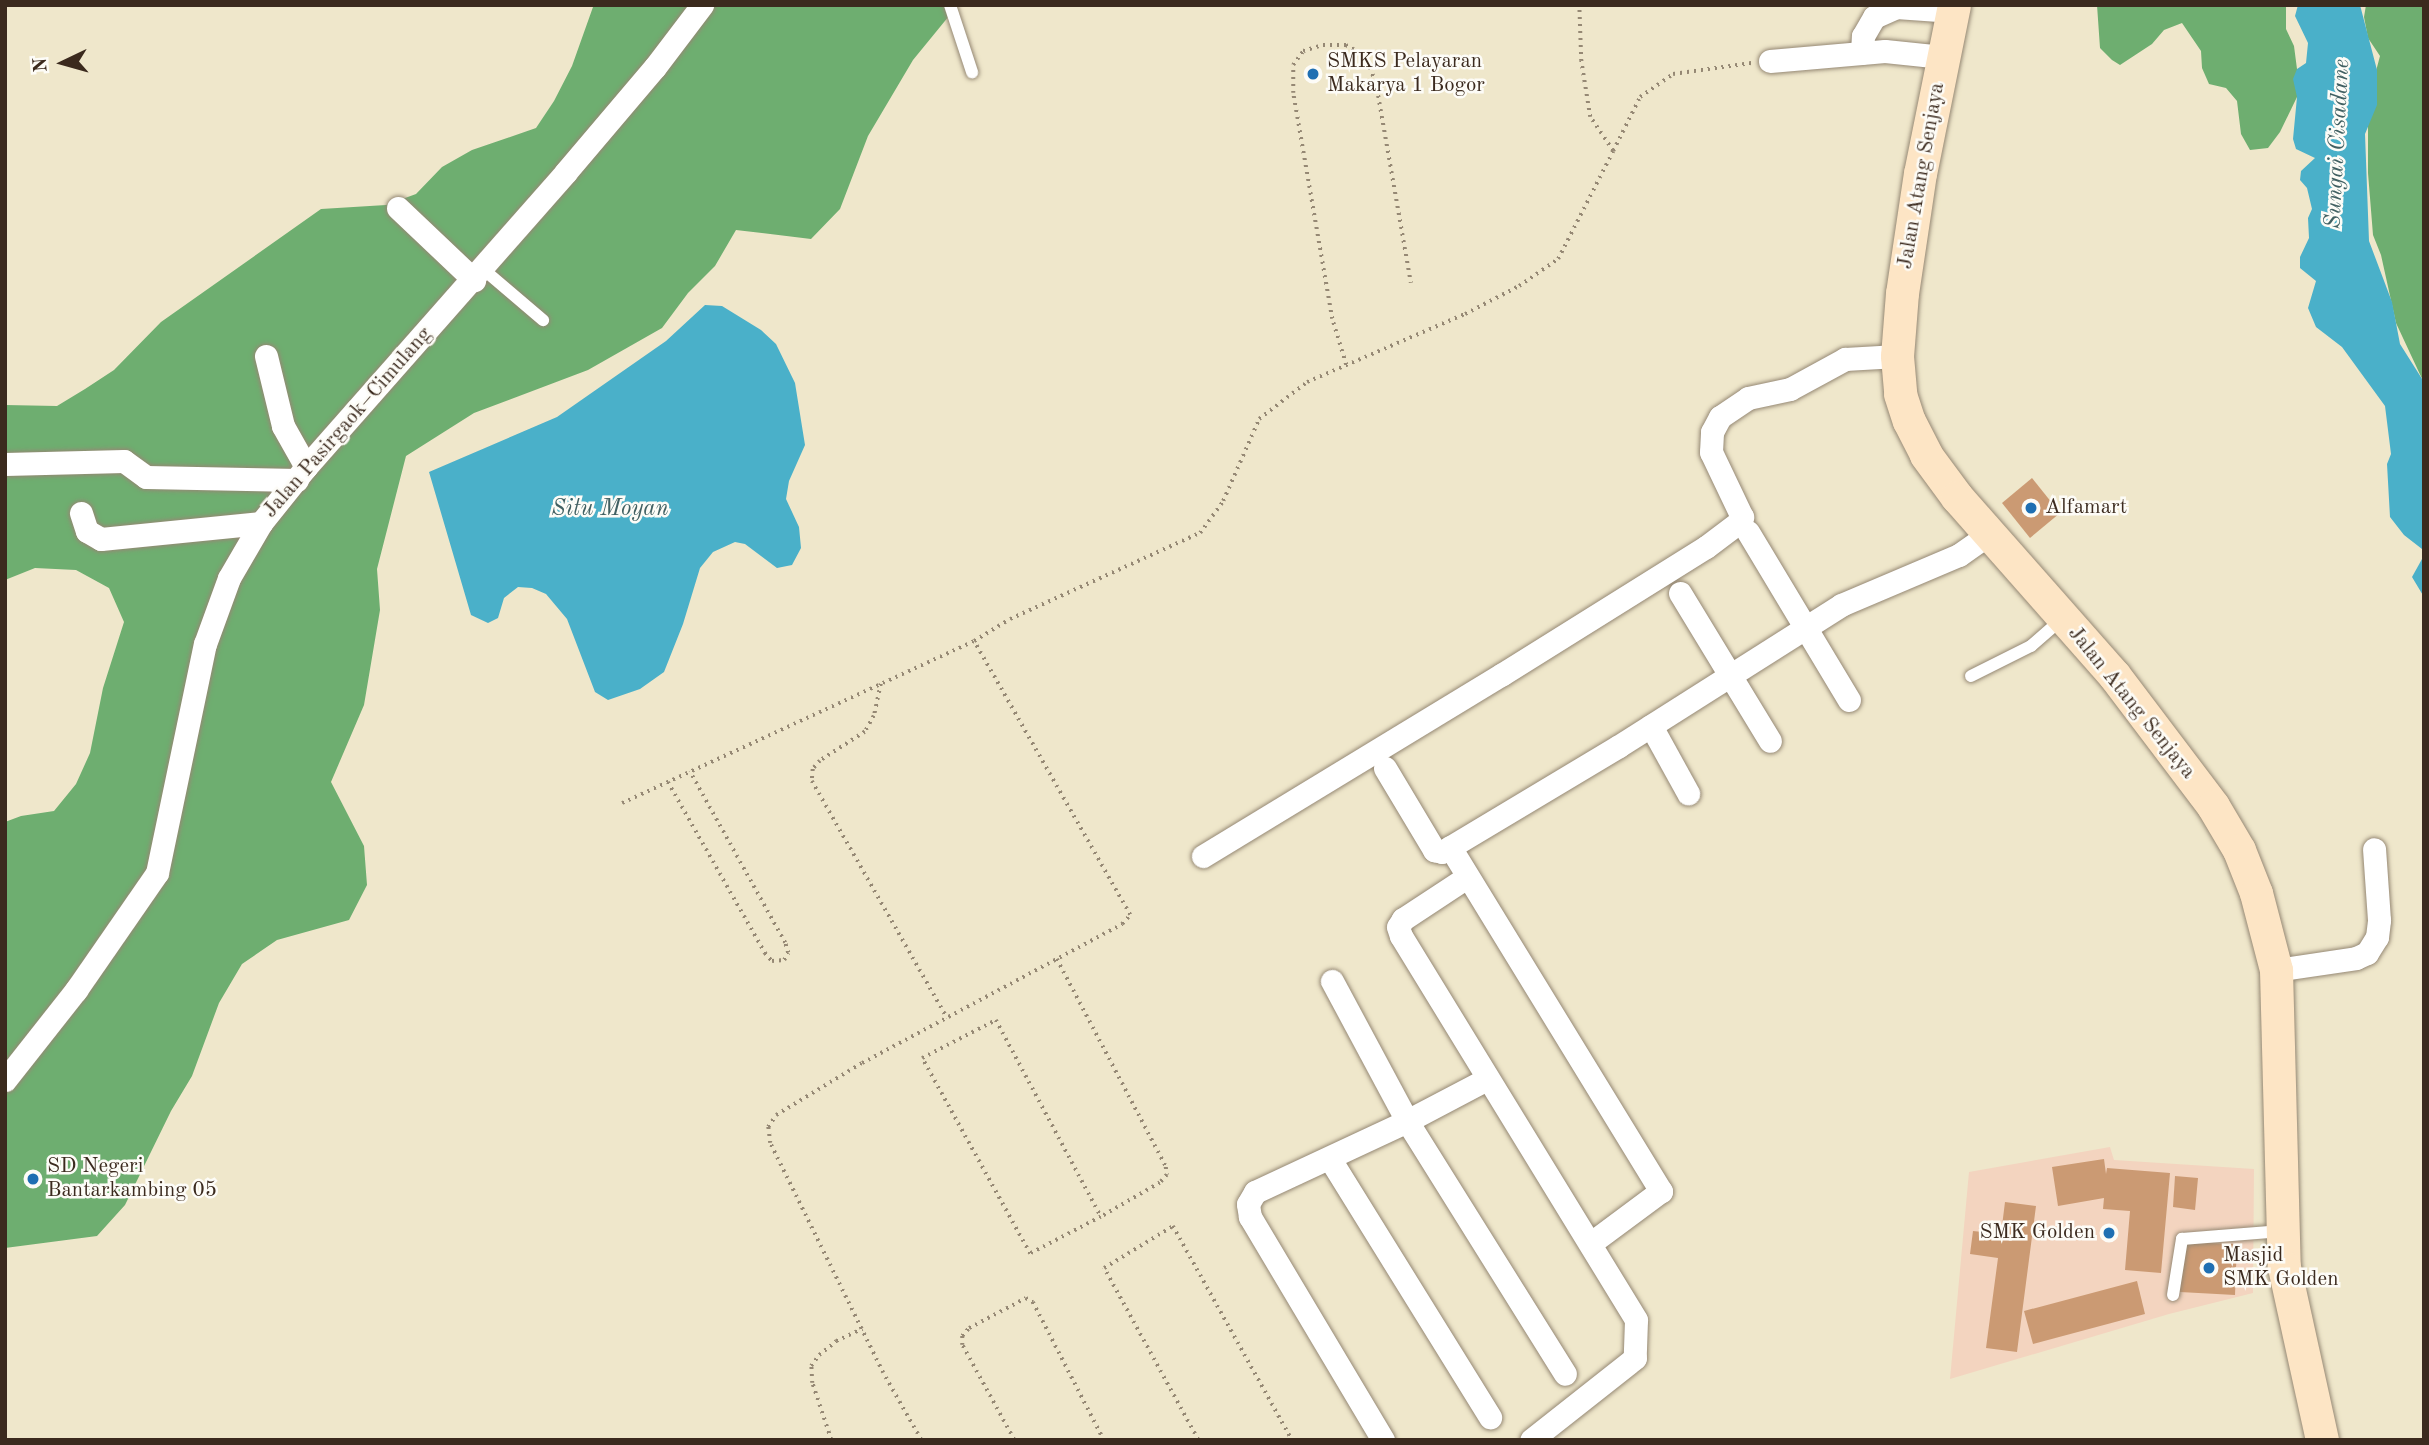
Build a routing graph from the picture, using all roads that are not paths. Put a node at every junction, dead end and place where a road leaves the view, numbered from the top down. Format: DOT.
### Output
graph roads {
  1 [pos="702,5"];
  2 [pos="950,5"];
  3 [pos="1954,8"];
  4 [pos="1862,53"];
  5 [pos="1943,57"];
  6 [pos="1770,61"];
  7 [pos="972,72"];
  8 [pos="398,208"];
  9 [pos="478,274"];
  10 [pos="542,320"];
  11 [pos="266,356"];
  12 [pos="1886,356"];
  13 [pos="5,464"];
  14 [pos="302,473"];
  15 [pos="81,513"];
  16 [pos="261,523"];
  17 [pos="1748,532"];
  18 [pos="1975,544"];
  19 [pos="1680,593"];
  20 [pos="2057,624"];
  21 [pos="1805,626"];
  22 [pos="1730,676"];
  23 [pos="1970,676"];
  24 [pos="1849,700"];
  25 [pos="1651,726"];
  26 [pos="1770,741"];
  27 [pos="1385,768"];
  28 [pos="1688,793"];
  29 [pos="1450,847"];
  30 [pos="2374,849"];
  31 [pos="1203,856"];
  32 [pos="1467,877"];
  33 [pos="2276,970"];
  34 [pos="1332,981"];
  35 [pos="1487,1079"];
  36 [pos="5,1080"];
  37 [pos="1407,1121"];
  38 [pos="1330,1158"];
  39 [pos="2282,1231"];
  40 [pos="1591,1243"];
  41 [pos="2173,1295"];
  42 [pos="1565,1374"];
  43 [pos="1490,1417"];
  44 [pos="1383,1440"];
  45 [pos="1531,1440"];
  46 [pos="2322,1440"];
  1 -- 9 [label="street, Jalan Pasirgaok–Cimulang"];
  2 -- 7 [label="lane"];
  3 -- 4 [label="street"];
  3 -- 5 [label="main road, Jalan Atang Senjaya"];
  4 -- 5 [label="street"];
  4 -- 6 [label="street"];
  5 -- 12 [label="main road, Jalan Atang Senjaya"];
  8 -- 9 [label="street"];
  9 -- 10 [label="lane"];
  9 -- 14 [label="street, Jalan Pasirgaok–Cimulang"];
  11 -- 14 [label="street"];
  12 -- 18 [label="main road, Jalan Atang Senjaya"];
  12 -- 31 [label="street"];
  13 -- 14 [label="street"];
  14 -- 16 [label="street, Jalan Pasirgaok–Cimulang"];
  15 -- 16 [label="street"];
  16 -- 36 [label="street, Jalan Pasirgaok–Cimulang"];
  17 -- 21 [label="street"];
  18 -- 20 [label="main road, Jalan Atang Senjaya"];
  18 -- 21 [label="street"];
  19 -- 22 [label="street"];
  20 -- 23 [label="lane"];
  20 -- 33 [label="main road, Jalan Atang Senjaya"];
  21 -- 22 [label="street"];
  21 -- 24 [label="street"];
  22 -- 25 [label="street"];
  22 -- 26 [label="street"];
  25 -- 28 [label="street"];
  25 -- 29 [label="street"];
  27 -- 29 [label="street"];
  29 -- 32 [label="street"];
  30 -- 33 [label="street"];
  32 -- 35 [label="street"];
  32 -- 40 [label="street"];
  33 -- 39 [label="main road, Jalan Atang Senjaya"];
  34 -- 37 [label="street"];
  35 -- 37 [label="street"];
  35 -- 40 [label="street"];
  37 -- 38 [label="street"];
  37 -- 42 [label="street"];
  38 -- 43 [label="street"];
  38 -- 44 [label="street"];
  39 -- 41 [label="lane"];
  39 -- 46 [label="main road, Jalan Atang Senjaya"];
  40 -- 45 [label="street"];
}
